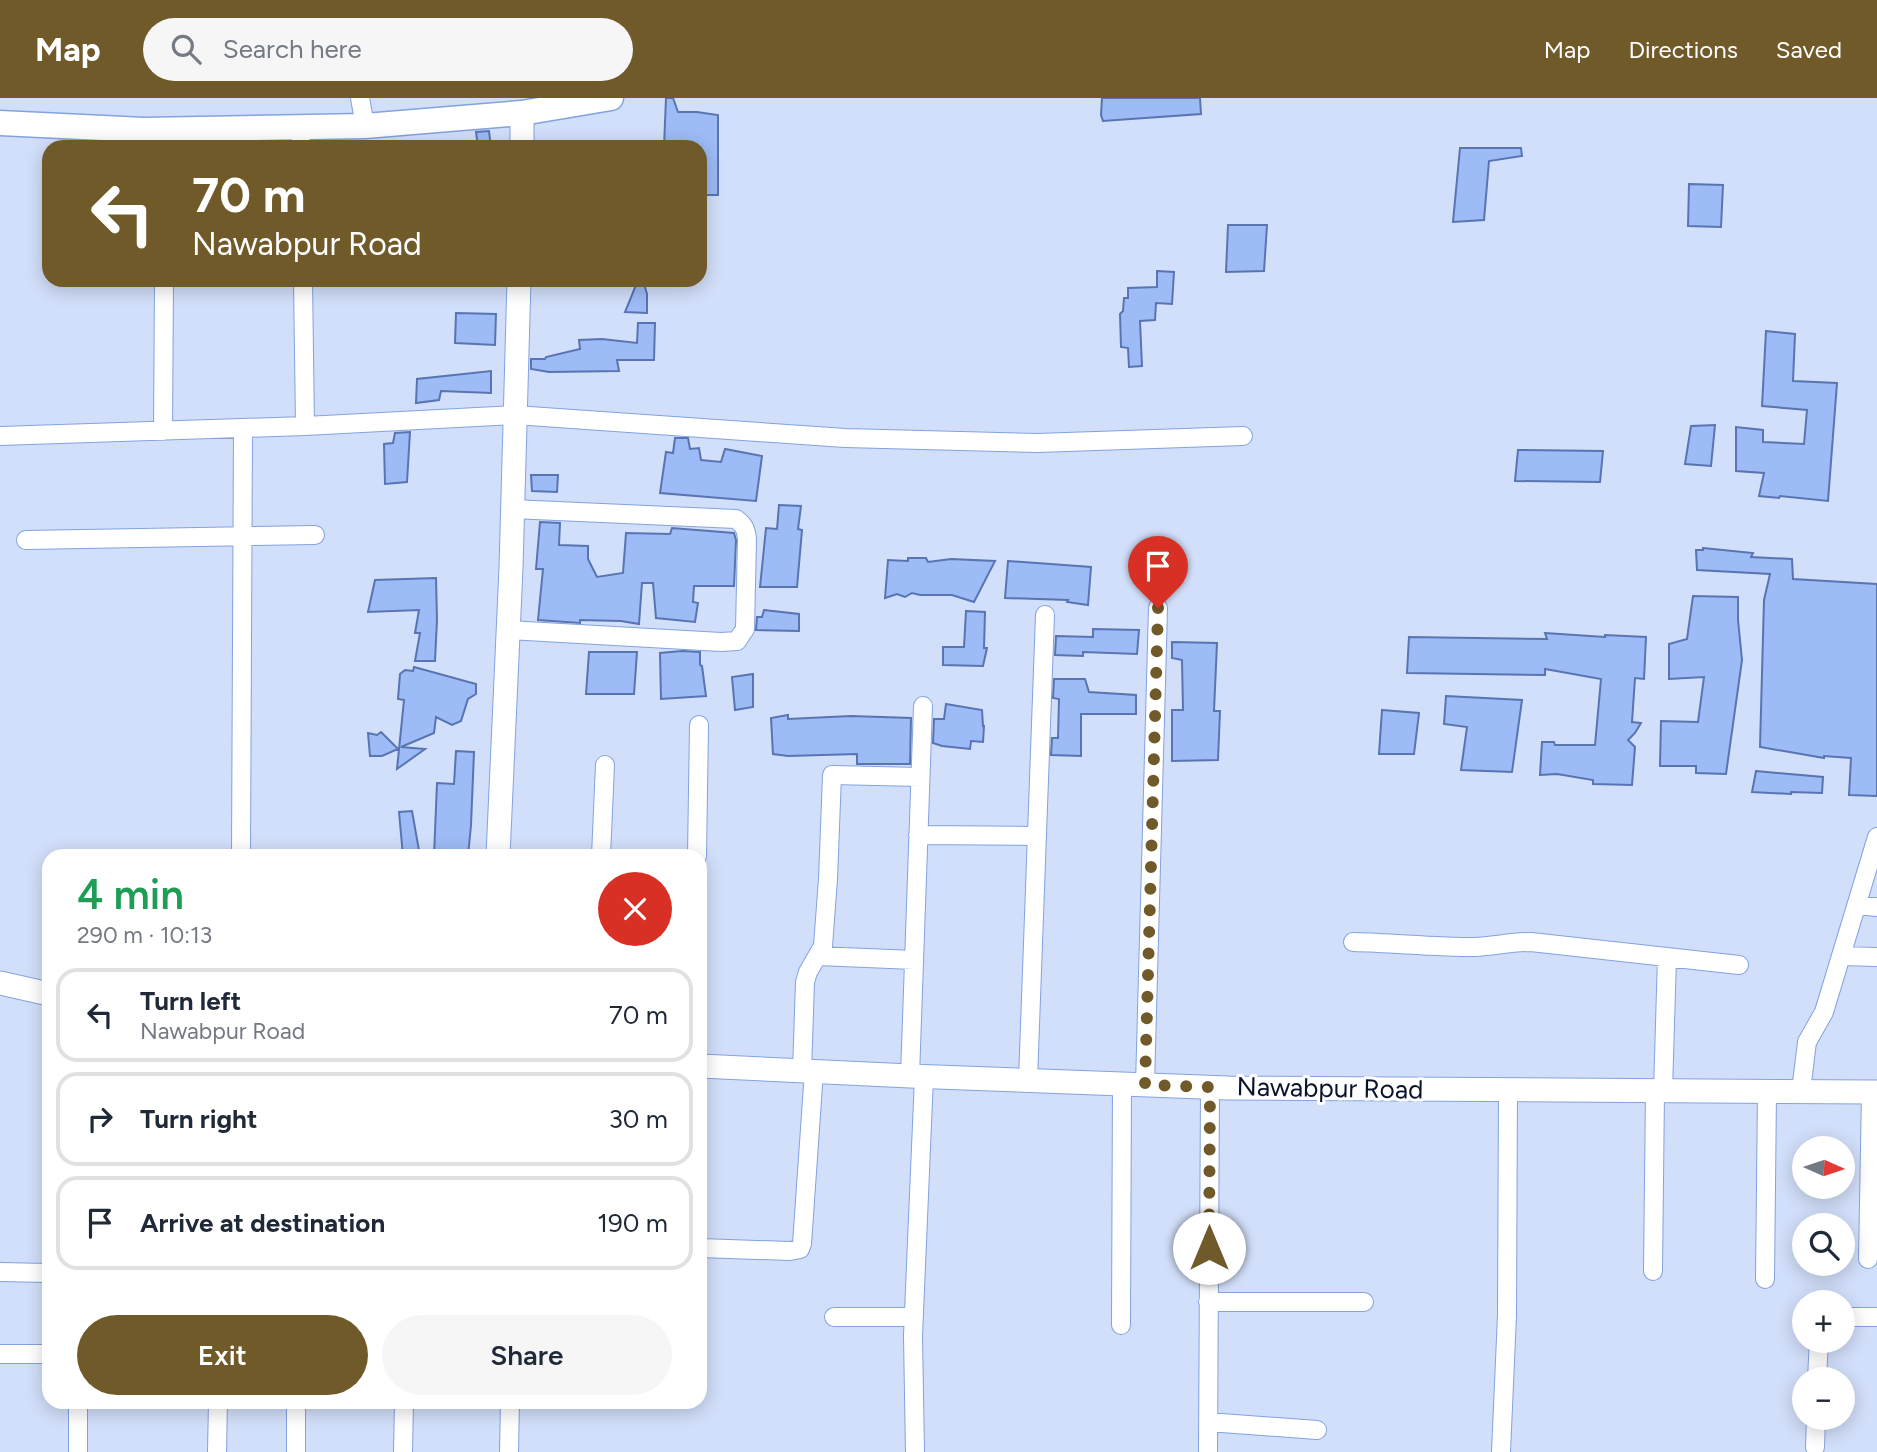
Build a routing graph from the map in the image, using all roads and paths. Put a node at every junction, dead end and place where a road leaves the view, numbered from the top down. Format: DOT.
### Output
graph roads {
  1 [pos="360,98"];
  2 [pos="611,98"];
  3 [pos="521,106"];
  4 [pos="0,123"];
  5 [pos="365,126"];
  6 [pos="301,137"];
  7 [pos="522,140"];
  8 [pos="164,287"];
  9 [pos="303,287"];
  10 [pos="519,287"];
  11 [pos="515,415"];
  12 [pos="305,426"];
  13 [pos="243,428"];
  14 [pos="163,431"];
  15 [pos="0,436"];
  16 [pos="1243,436"];
  17 [pos="512,509"];
  18 [pos="315,535"];
  19 [pos="242,536"];
  20 [pos="26,540"];
  21 [pos="1158,608"];
  22 [pos="1045,615"];
  23 [pos="508,630"];
  24 [pos="923,706"];
  25 [pos="699,725"];
  26 [pos="605,765"];
  27 [pos="920,777"];
  28 [pos="918,835"];
  29 [pos="1037,835"];
  30 [pos="1877,837"];
  31 [pos="241,849"];
  32 [pos="498,849"];
  33 [pos="601,849"];
  34 [pos="696,849"];
  35 [pos="1857,905"];
  36 [pos="1877,907"];
  37 [pos="1353,942"];
  38 [pos="818,956"];
  39 [pos="1841,956"];
  40 [pos="1667,957"];
  41 [pos="1877,957"];
  42 [pos="914,960"];
  43 [pos="1739,965"];
  44 [pos="0,983"];
  45 [pos="42,992"];
  46 [pos="707,1066"];
  47 [pos="808,1071"];
  48 [pos="917,1077"];
  49 [pos="1028,1080"];
  50 [pos="1133,1084"];
  51 [pos="1210,1087"];
  52 [pos="1508,1090"];
  53 [pos="1659,1091"];
  54 [pos="1767,1091"];
  55 [pos="1801,1091"];
  56 [pos="1874,1092"];
  57 [pos="707,1248"];
  58 [pos="1868,1259"];
  59 [pos="1653,1271"];
  60 [pos="0,1272"];
  61 [pos="42,1273"];
  62 [pos="1765,1279"];
  63 [pos="1209,1302"];
  64 [pos="1364,1302"];
  65 [pos="834,1317"];
  66 [pos="914,1317"];
  67 [pos="1855,1317"];
  68 [pos="1877,1317"];
  69 [pos="1121,1325"];
  70 [pos="0,1354"];
  71 [pos="42,1354"];
  72 [pos="78,1409"];
  73 [pos="218,1409"];
  74 [pos="296,1409"];
  75 [pos="404,1409"];
  76 [pos="510,1409"];
  77 [pos="1208,1422"];
  78 [pos="1317,1430"];
  79 [pos="1816,1430"];
  80 [pos="1815,1447"];
  81 [pos="78,1452"];
  82 [pos="217,1452"];
  83 [pos="296,1452"];
  84 [pos="403,1452"];
  85 [pos="509,1452"];
  86 [pos="915,1452"];
  87 [pos="1208,1452"];
  88 [pos="1501,1452"];
  1 -- 5 [label="street"];
  2 -- 3 [label="main road"];
  3 -- 5 [label="main road"];
  3 -- 7 [label="street"];
  4 -- 6 [label="main road"];
  5 -- 6 [label="main road"];
  8 -- 14 [label="street"];
  9 -- 12 [label="street"];
  10 -- 11 [label="street"];
  11 -- 12 [label="street"];
  11 -- 16 [label="street"];
  11 -- 17 [label="street"];
  12 -- 13 [label="street"];
  13 -- 14 [label="street"];
  13 -- 19 [label="street"];
  14 -- 15 [label="street"];
  17 -- 23 [label="street"];
  17 -- 23 [label="street"];
  18 -- 19 [label="street"];
  19 -- 20 [label="street"];
  19 -- 31 [label="street"];
  21 -- 50 [label="street"];
  22 -- 29 [label="street"];
  23 -- 32 [label="street"];
  24 -- 27 [label="street"];
  25 -- 34 [label="street"];
  26 -- 33 [label="street"];
  27 -- 28 [label="street"];
  27 -- 38 [label="street"];
  28 -- 29 [label="street"];
  28 -- 42 [label="street"];
  29 -- 49 [label="street"];
  30 -- 35 [label="street"];
  35 -- 36 [label="street"];
  35 -- 39 [label="street"];
  37 -- 40 [label="street"];
  38 -- 42 [label="street"];
  38 -- 47 [label="street"];
  39 -- 41 [label="street"];
  39 -- 55 [label="street"];
  40 -- 43 [label="street"];
  40 -- 53 [label="street"];
  42 -- 48 [label="street"];
  44 -- 45 [label="street"];
  46 -- 47 [label="street, Nawabpur Road"];
  47 -- 48 [label="street, Nawabpur Road"];
  47 -- 57 [label="street"];
  48 -- 49 [label="street, Nawabpur Road"];
  48 -- 66 [label="street"];
  49 -- 50 [label="street, Nawabpur Road"];
  50 -- 51 [label="street, Nawabpur Road"];
  50 -- 69 [label="street"];
  51 -- 52 [label="street, Nawabpur Road"];
  51 -- 63 [label="street"];
  52 -- 53 [label="street, Nawabpur Road"];
  52 -- 88 [label="street"];
  53 -- 54 [label="street, Nawabpur Road"];
  53 -- 59 [label="street"];
  54 -- 55 [label="street, Nawabpur Road"];
  54 -- 62 [label="street"];
  55 -- 56 [label="street, Nawabpur Road"];
  56 -- 58 [label="street"];
  60 -- 61 [label="street"];
  63 -- 64 [label="street"];
  63 -- 77 [label="street"];
  65 -- 66 [label="street"];
  66 -- 86 [label="street"];
  67 -- 68 [label="street"];
  70 -- 71 [label="street"];
  72 -- 81 [label="street"];
  73 -- 82 [label="street"];
  74 -- 83 [label="street"];
  75 -- 84 [label="street"];
  76 -- 85 [label="street"];
  77 -- 78 [label="street"];
  77 -- 87 [label="street"];
  79 -- 80 [label="street"];
}
